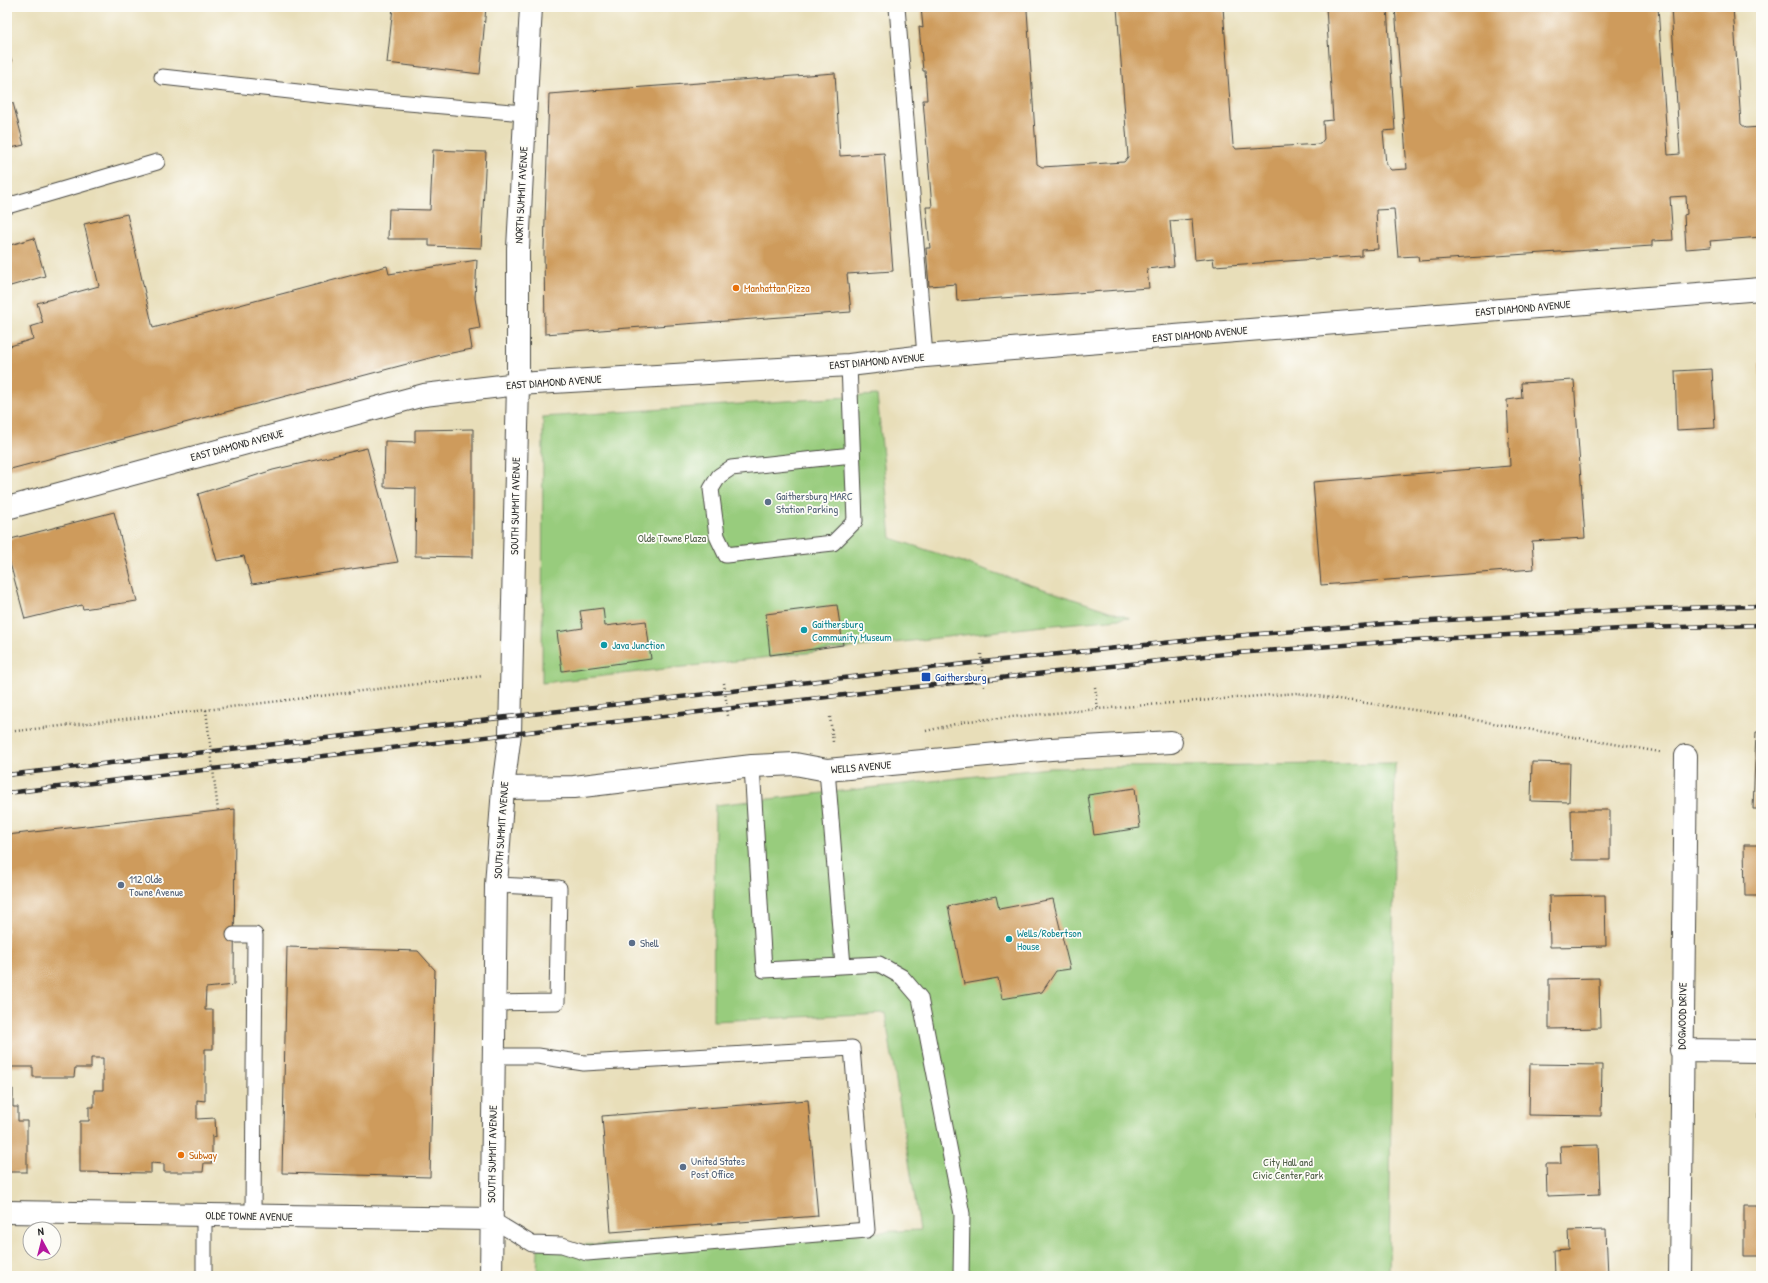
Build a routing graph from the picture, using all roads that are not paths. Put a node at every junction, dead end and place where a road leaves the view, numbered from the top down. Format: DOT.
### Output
graph roads {
  1 [pos="531,7"];
  2 [pos="897,7"];
  3 [pos="162,77"];
  4 [pos="524,113"];
  5 [pos="157,162"];
  6 [pos="7,206"];
  7 [pos="1761,289"];
  8 [pos="925,356"];
  9 [pos="849,364"];
  10 [pos="518,384"];
  11 [pos="852,455"];
  12 [pos="7,508"];
  13 [pos="1171,742"];
  14 [pos="1686,756"];
  15 [pos="752,766"];
  16 [pos="827,770"];
  17 [pos="503,788"];
  18 [pos="496,885"];
  19 [pos="234,935"];
  20 [pos="843,966"];
  21 [pos="495,1003"];
  22 [pos="1682,1050"];
  23 [pos="1761,1051"];
  24 [pos="494,1056"];
  25 [pos="7,1212"];
  26 [pos="204,1215"];
  27 [pos="253,1216"];
  28 [pos="491,1219"];
  29 [pos="204,1276"];
  30 [pos="491,1276"];
  31 [pos="961,1276"];
  32 [pos="1680,1276"];
  1 -- 4 [label="street, NORTH SUMMIT AVENUE"];
  2 -- 8 [label="lane"];
  3 -- 4 [label="lane"];
  4 -- 10 [label="street, NORTH SUMMIT AVENUE"];
  5 -- 6 [label="lane"];
  7 -- 8 [label="street, EAST DIAMOND AVENUE"];
  8 -- 9 [label="street, EAST DIAMOND AVENUE"];
  9 -- 10 [label="street, EAST DIAMOND AVENUE"];
  9 -- 11 [label="lane"];
  10 -- 12 [label="street, EAST DIAMOND AVENUE"];
  10 -- 17 [label="street, SOUTH SUMMIT AVENUE"];
  11 -- 11 [label="lane"];
  13 -- 16 [label="street, WELLS AVENUE"];
  14 -- 22 [label="street, DOGWOOD DRIVE"];
  15 -- 16 [label="street, WELLS AVENUE"];
  15 -- 17 [label="street, WELLS AVENUE"];
  15 -- 20 [label="lane"];
  16 -- 20 [label="lane"];
  17 -- 18 [label="street, SOUTH SUMMIT AVENUE"];
  18 -- 21 [label="street, SOUTH SUMMIT AVENUE"];
  18 -- 21 [label="lane"];
  19 -- 27 [label="lane"];
  20 -- 31 [label="lane"];
  21 -- 24 [label="street, SOUTH SUMMIT AVENUE"];
  22 -- 23 [label="street"];
  22 -- 32 [label="street, DOGWOOD DRIVE"];
  24 -- 28 [label="street, SOUTH SUMMIT AVENUE"];
  24 -- 28 [label="lane"];
  25 -- 26 [label="street, OLDE TOWNE AVENUE"];
  26 -- 27 [label="street, OLDE TOWNE AVENUE"];
  26 -- 29 [label="lane"];
  27 -- 28 [label="street, OLDE TOWNE AVENUE"];
  28 -- 30 [label="street, SOUTH SUMMIT AVENUE"];
}
